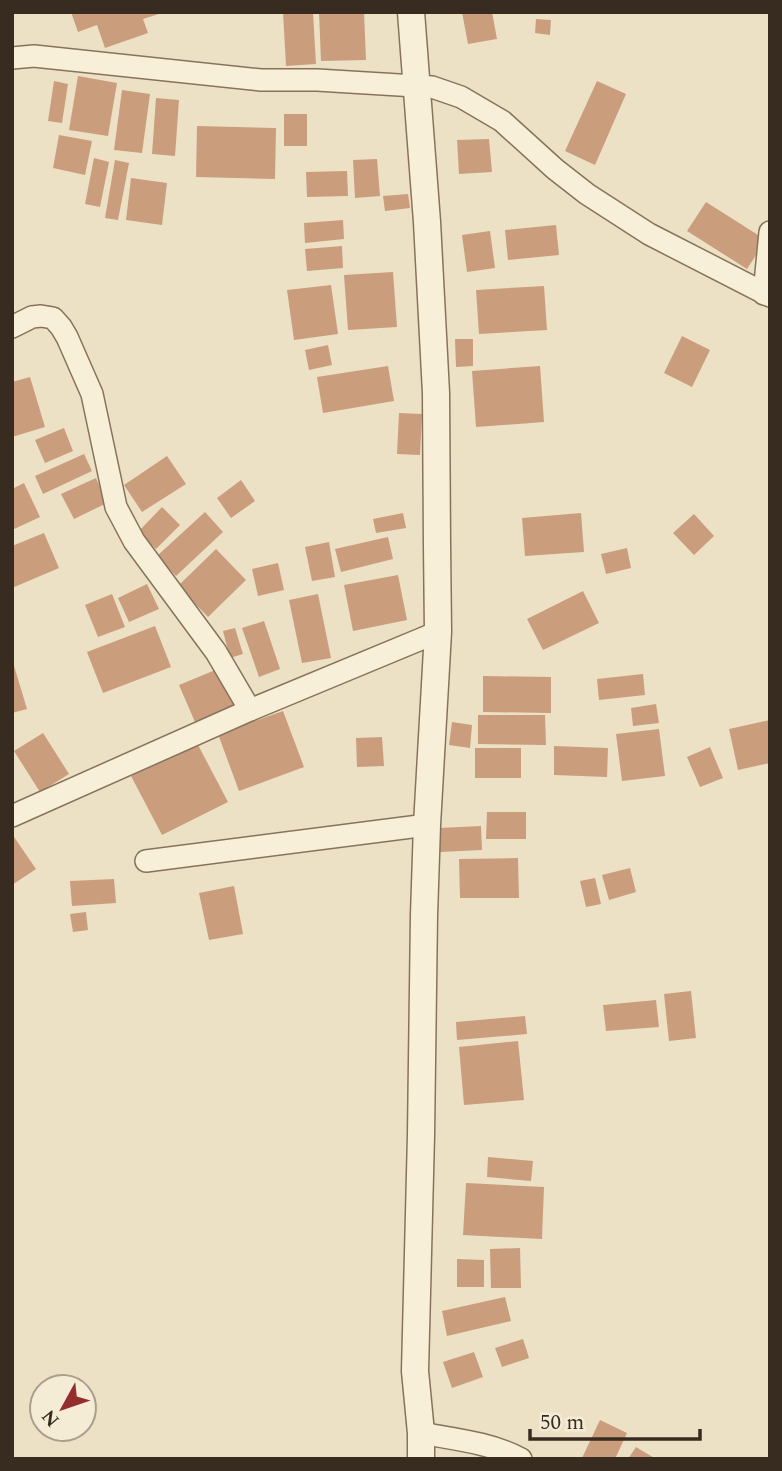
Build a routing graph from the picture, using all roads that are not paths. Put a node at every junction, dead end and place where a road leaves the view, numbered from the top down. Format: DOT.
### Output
graph roads {
  1 [pos="411,12"];
  2 [pos="12,58"];
  3 [pos="418,86"];
  4 [pos="770,232"];
  5 [pos="767,295"];
  6 [pos="12,327"];
  7 [pos="438,632"];
  8 [pos="250,710"];
  9 [pos="12,816"];
  10 [pos="427,825"];
  11 [pos="146,861"];
  12 [pos="421,1433"];
  13 [pos="421,1459"];
  14 [pos="521,1459"];
  1 -- 3 [label="street"];
  2 -- 3 [label="street"];
  3 -- 5 [label="street"];
  3 -- 7 [label="street"];
  4 -- 5 [label="street"];
  6 -- 8 [label="street"];
  7 -- 8 [label="street"];
  7 -- 10 [label="street"];
  8 -- 9 [label="street"];
  10 -- 11 [label="street"];
  10 -- 12 [label="street"];
  12 -- 13 [label="street"];
  12 -- 14 [label="street"];
}
